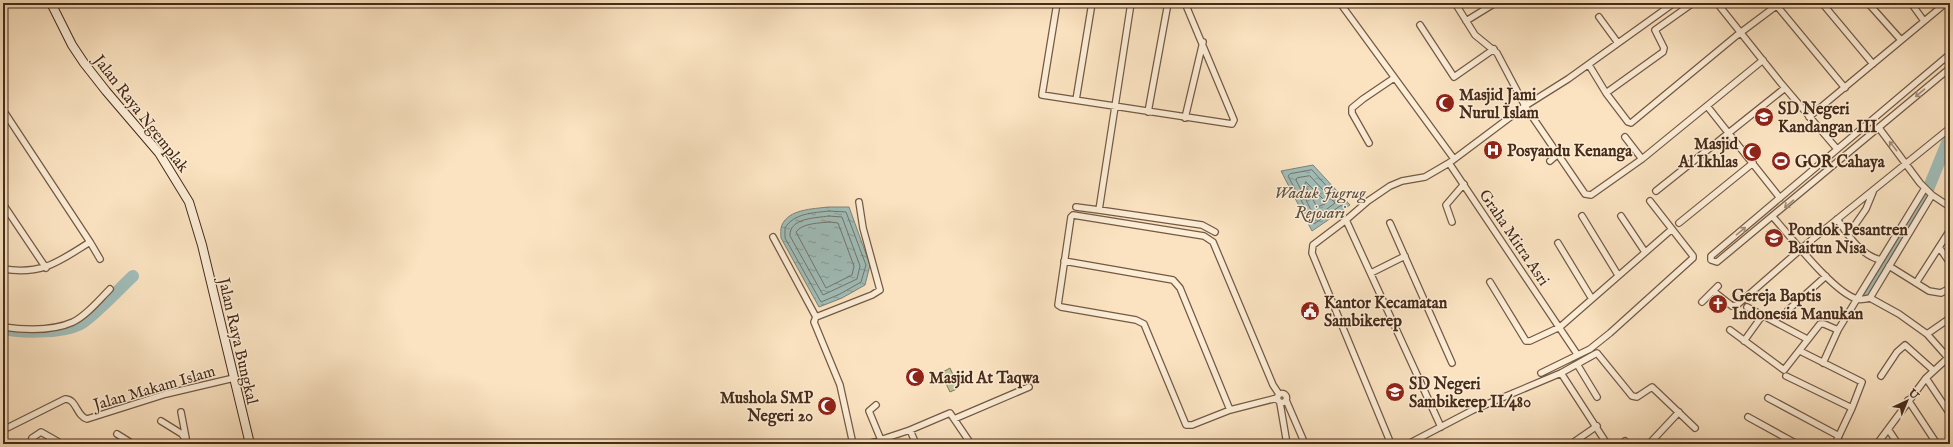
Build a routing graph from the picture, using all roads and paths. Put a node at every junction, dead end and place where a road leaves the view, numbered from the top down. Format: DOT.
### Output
graph roads {
  1 [pos="50,3"];
  2 [pos="1057,3"];
  3 [pos="1092,3"];
  4 [pos="1131,3"];
  5 [pos="1168,3"];
  6 [pos="1185,3"];
  7 [pos="1340,3"];
  8 [pos="1455,3"];
  9 [pos="1492,3"];
  10 [pos="1674,3"];
  11 [pos="1693,3"];
  12 [pos="1717,3"];
  13 [pos="1822,3"];
  14 [pos="1868,3"];
  15 [pos="1911,3"];
  16 [pos="1946,3"];
  17 [pos="1779,4"];
  18 [pos="1599,17"];
  19 [pos="1466,21"];
  20 [pos="1924,21"];
  21 [pos="1420,25"];
  22 [pos="1741,33"];
  23 [pos="1901,40"];
  24 [pos="1203,42"];
  25 [pos="1618,43"];
  26 [pos="1494,49"];
  27 [pos="1950,54"];
  28 [pos="1763,60"];
  29 [pos="1873,64"];
  30 [pos="1589,65"];
  31 [pos="1950,68"];
  32 [pos="1394,78"];
  33 [pos="1785,88"];
  34 [pos="1845,88"];
  35 [pos="1606,93"];
  36 [pos="1900,96"];
  37 [pos="1076,100"];
  38 [pos="1907,104"];
  39 [pos="1114,106"];
  40 [pos="1525,106"];
  41 [pos="1707,106"];
  42 [pos="3,110"];
  43 [pos="1148,112"];
  44 [pos="1810,117"];
  45 [pos="1185,118"];
  46 [pos="1879,128"];
  47 [pos="1950,128"];
  48 [pos="1728,132"];
  49 [pos="1625,137"];
  50 [pos="1369,144"];
  51 [pos="1837,149"];
  52 [pos="1558,154"];
  53 [pos="1454,158"];
  54 [pos="1642,159"];
  55 [pos="1550,161"];
  56 [pos="1449,163"];
  57 [pos="1753,163"];
  58 [pos="1907,164"];
  59 [pos="1464,184"];
  60 [pos="1797,184"];
  61 [pos="1925,189"];
  62 [pos="1656,191"];
  63 [pos="1803,191"];
  64 [pos="1873,191"];
  65 [pos="1932,194"];
  66 [pos="1780,198"];
  67 [pos="1650,201"];
  68 [pos="859,202"];
  69 [pos="3,204"];
  70 [pos="1076,207"];
  71 [pos="1950,207"];
  72 [pos="1099,210"];
  73 [pos="1582,216"];
  74 [pos="1621,216"];
  75 [pos="1773,216"];
  76 [pos="1155,218"];
  77 [pos="1346,220"];
  78 [pos="1837,220"];
  79 [pos="1452,222"];
  80 [pos="1390,223"];
  81 [pos="1679,223"];
  82 [pos="1153,227"];
  83 [pos="1672,229"];
  84 [pos="1950,230"];
  85 [pos="1215,232"];
  86 [pos="1848,235"];
  87 [pos="773,237"];
  88 [pos="90,242"];
  89 [pos="1558,243"];
  90 [pos="202,245"];
  91 [pos="1939,247"];
  92 [pos="1802,248"];
  93 [pos="1645,252"];
  94 [pos="1405,256"];
  95 [pos="100,259"];
  96 [pos="1881,260"];
  97 [pos="1064,261"];
  98 [pos="1950,263"];
  99 [pos="1889,266"];
  100 [pos="46,268"];
  101 [pos="3,269"];
  102 [pos="1371,273"];
  103 [pos="1618,275"];
  104 [pos="1826,276"];
  105 [pos="1490,282"];
  106 [pos="1916,283"];
  107 [pos="1718,286"];
  108 [pos="1950,288"];
  109 [pos="110,289"];
  110 [pos="1713,291"];
  111 [pos="1870,298"];
  112 [pos="1592,299"];
  113 [pos="1857,299"];
  114 [pos="1702,302"];
  115 [pos="1747,308"];
  116 [pos="1788,310"];
  117 [pos="1762,316"];
  118 [pos="816,317"];
  119 [pos="1950,318"];
  120 [pos="3,327"];
  121 [pos="1560,327"];
  122 [pos="1730,330"];
  123 [pos="1838,330"];
  124 [pos="1927,334"];
  125 [pos="1807,339"];
  126 [pos="1744,341"];
  127 [pos="1802,352"];
  128 [pos="1577,354"];
  129 [pos="1949,358"];
  130 [pos="1452,363"];
  131 [pos="1823,363"];
  132 [pos="1577,364"];
  133 [pos="1933,370"];
  134 [pos="1541,373"];
  135 [pos="1561,373"];
  136 [pos="1786,376"];
  137 [pos="1881,376"];
  138 [pos="234,378"];
  139 [pos="1926,378"];
  140 [pos="1029,387"];
  141 [pos="1597,397"];
  142 [pos="1768,398"];
  143 [pos="1280,399"];
  144 [pos="1908,400"];
  145 [pos="876,405"];
  146 [pos="1852,408"];
  147 [pos="1230,410"];
  148 [pos="181,412"];
  149 [pos="1679,412"];
  150 [pos="1950,414"];
  151 [pos="1748,417"];
  152 [pos="954,419"];
  153 [pos="161,420"];
  154 [pos="1597,426"];
  155 [pos="1441,427"];
  156 [pos="1695,428"];
  157 [pos="1888,429"];
  158 [pos="3,430"];
  159 [pos="910,430"];
  160 [pos="117,434"];
  161 [pos="1839,436"];
  162 [pos="881,440"];
  163 [pos="187,441"];
  164 [pos="30,444"];
  165 [pos="62,444"];
  166 [pos="133,444"];
  167 [pos="250,444"];
  168 [pos="853,444"];
  169 [pos="868,444"];
  170 [pos="916,444"];
  171 [pos="971,444"];
  172 [pos="1287,444"];
  173 [pos="1305,444"];
  174 [pos="1391,444"];
  175 [pos="1408,444"];
  176 [pos="1571,444"];
  177 [pos="1607,444"];
  178 [pos="1649,444"];
  179 [pos="1797,444"];
  180 [pos="1834,444"];
  181 [pos="1877,444"];
  182 [pos="1898,444"];
  183 [pos="1937,444"];
  1 -- 90 [label="street, Jalan Raya Ngemplak"];
  2 -- 37 [label="street"];
  3 -- 37 [label="street"];
  4 -- 39 [label="street"];
  5 -- 43 [label="street"];
  6 -- 24 [label="street"];
  7 -- 32 [label="street"];
  8 -- 19 [label="street"];
  9 -- 19 [label="street"];
  10 -- 25 [label="street"];
  11 -- 35 [label="street"];
  12 -- 22 [label="street"];
  13 -- 29 [label="street"];
  14 -- 23 [label="street"];
  15 -- 20 [label="street"];
  16 -- 20 [label="street"];
  17 -- 22 [label="street"];
  17 -- 34 [label="street"];
  18 -- 25 [label="street"];
  19 -- 26 [label="street"];
  20 -- 23 [label="street"];
  21 -- 26 [label="street"];
  22 -- 28 [label="street"];
  22 -- 35 [label="street"];
  23 -- 29 [label="street"];
  24 -- 45 [label="street"];
  24 -- 45 [label="street"];
  25 -- 30 [label="street"];
  26 -- 40 [label="street"];
  27 -- 36 [label="street"];
  28 -- 33 [label="street"];
  28 -- 41 [label="street"];
  29 -- 34 [label="street"];
  30 -- 35 [label="street"];
  30 -- 40 [label="street"];
  31 -- 38 [label="street, one-way"];
  32 -- 50 [label="street"];
  32 -- 53 [label="street"];
  33 -- 44 [label="street"];
  33 -- 48 [label="street"];
  34 -- 44 [label="street"];
  36 -- 38 [label="street"];
  36 -- 51 [label="street"];
  37 -- 39 [label="street"];
  38 -- 46 [label="street"];
  39 -- 43 [label="street"];
  39 -- 72 [label="street"];
  40 -- 52 [label="street"];
  40 -- 53 [label="street"];
  41 -- 48 [label="street"];
  41 -- 54 [label="street"];
  42 -- 88 [label="street"];
  43 -- 45 [label="street"];
  44 -- 51 [label="street"];
  58 -- 46 [label="street, one-way"];
  46 -- 63 [label="street"];
  47 -- 58 [label="street"];
  48 -- 57 [label="street"];
  48 -- 62 [label="street"];
  49 -- 54 [label="street"];
  51 -- 60 [label="street"];
  52 -- 54 [label="street"];
  52 -- 55 [label="street"];
  53 -- 56 [label="street"];
  56 -- 59 [label="street, Graha Mitra Asri"];
  56 -- 77 [label="street"];
  57 -- 66 [label="street"];
  57 -- 81 [label="street"];
  58 -- 61 [label="street"];
  58 -- 64 [label="street"];
  59 -- 79 [label="street"];
  59 -- 121 [label="street, Graha Mitra Asri"];
  60 -- 63 [label="street"];
  60 -- 66 [label="street"];
  61 -- 65 [label="street"];
  61 -- 96 [label="street"];
  63 -- 75 [label="street, one-way"];
  64 -- 78 [label="street"];
  64 -- 86 [label="street"];
  65 -- 71 [label="street"];
  65 -- 99 [label="street"];
  75 -- 66 [label="street, one-way"];
  67 -- 83 [label="street"];
  68 -- 118 [label="street"];
  69 -- 100 [label="street"];
  70 -- 72 [label="street"];
  72 -- 76 [label="street"];
  73 -- 103 [label="street"];
  74 -- 93 [label="street"];
  75 -- 92 [label="street"];
  76 -- 82 [label="street"];
  76 -- 85 [label="street"];
  77 -- 102 [label="street"];
  77 -- 174 [label="street"];
  78 -- 86 [label="street"];
  78 -- 92 [label="street"];
  80 -- 94 [label="street"];
  82 -- 97 [label="street"];
  82 -- 143 [label="street"];
  83 -- 93 [label="street"];
  83 -- 128 [label="street"];
  84 -- 91 [label="street"];
  86 -- 96 [label="street"];
  87 -- 118 [label="street"];
  88 -- 95 [label="street"];
  88 -- 100 [label="street"];
  89 -- 112 [label="street, Graha Mitra Asri"];
  90 -- 138 [label="street, Jalan Raya Bungkal"];
  91 -- 98 [label="street"];
  91 -- 106 [label="street"];
  92 -- 104 [label="street"];
  92 -- 110 [label="street"];
  93 -- 103 [label="street"];
  94 -- 102 [label="street"];
  94 -- 130 [label="street"];
  96 -- 113 [label="street"];
  97 -- 147 [label="street"];
  97 -- 147 [label="street"];
  99 -- 106 [label="street"];
  99 -- 111 [label="street"];
  100 -- 101 [label="street"];
  102 -- 155 [label="street"];
  103 -- 112 [label="street"];
  104 -- 113 [label="street"];
  104 -- 116 [label="street"];
  105 -- 121 [label="street"];
  106 -- 108 [label="street"];
  107 -- 110 [label="street"];
  109 -- 120 [label="street"];
  110 -- 114 [label="street"];
  111 -- 113 [label="street"];
  111 -- 124 [label="street"];
  112 -- 121 [label="street"];
  113 -- 123 [label="street"];
  115 -- 117 [label="street"];
  117 -- 125 [label="street"];
  117 -- 126 [label="street"];
  118 -- 168 [label="street"];
  119 -- 124 [label="street"];
  121 -- 128 [label="street, Graha Mitra Asri"];
  122 -- 126 [label="street"];
  123 -- 125 [label="street"];
  123 -- 131 [label="street"];
  124 -- 129 [label="street"];
  125 -- 126 [label="street"];
  127 -- 131 [label="street"];
  128 -- 134 [label="street"];
  129 -- 133 [label="street"];
  131 -- 146 [label="street"];
  132 -- 135 [label="street"];
  132 -- 141 [label="street"];
  132 -- 149 [label="street"];
  133 -- 137 [label="street"];
  133 -- 139 [label="street"];
  135 -- 154 [label="street"];
  135 -- 155 [label="street"];
  136 -- 146 [label="street"];
  138 -- 158 [label="street, Jalan Makam Islam"];
  138 -- 167 [label="street, Jalan Raya Bungkal"];
  139 -- 144 [label="street"];
  139 -- 150 [label="street"];
  140 -- 152 [label="street"];
  142 -- 161 [label="street"];
  143 -- 147 [label="street"];
  143 -- 172 [label="street"];
  143 -- 173 [label="street"];
  144 -- 157 [label="street"];
  144 -- 183 [label="street"];
  145 -- 162 [label="street"];
  146 -- 161 [label="street"];
  148 -- 163 [label="street"];
  149 -- 156 [label="street"];
  149 -- 178 [label="street"];
  151 -- 179 [label="street"];
  152 -- 159 [label="street"];
  152 -- 171 [label="street"];
  153 -- 163 [label="street"];
  154 -- 176 [label="street"];
  154 -- 177 [label="street"];
  155 -- 175 [label="street"];
  157 -- 181 [label="street"];
  157 -- 182 [label="street"];
  159 -- 162 [label="street"];
  159 -- 170 [label="street"];
  160 -- 166 [label="street"];
  161 -- 180 [label="street"];
  162 -- 169 [label="street"];
  164 -- 165 [label="street"];
}
